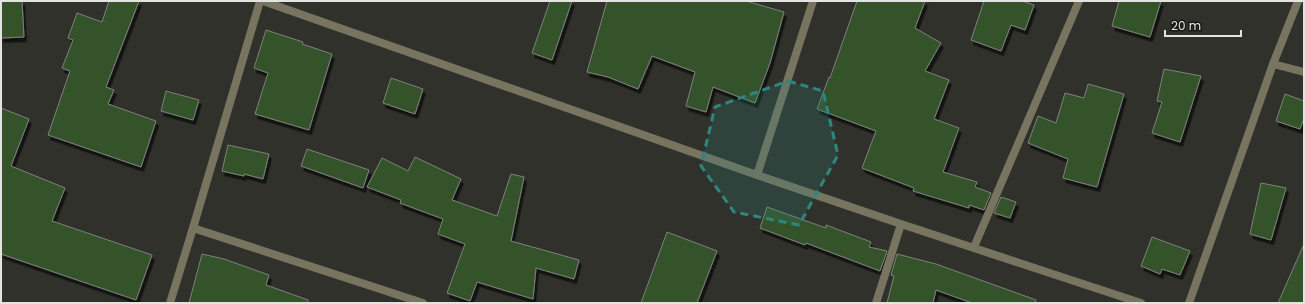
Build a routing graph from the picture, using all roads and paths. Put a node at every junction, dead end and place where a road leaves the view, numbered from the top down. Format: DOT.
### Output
graph roads {
  1 [pos="260,1"];
  2 [pos="264,1"];
  3 [pos="813,1"];
  4 [pos="1079,1"];
  5 [pos="1298,1"];
  6 [pos="1273,64"];
  7 [pos="1304,72"];
  8 [pos="757,175"];
  9 [pos="901,224"];
  10 [pos="194,228"];
  11 [pos="974,247"];
  12 [pos="170,303"];
  13 [pos="423,303"];
  14 [pos="876,303"];
  15 [pos="1141,303"];
  16 [pos="1189,303"];
  1 -- 10 [label="street"];
  2 -- 8 [label="street"];
  3 -- 8 [label="street"];
  4 -- 11 [label="street"];
  5 -- 6 [label="street"];
  6 -- 7 [label="street"];
  6 -- 16 [label="street"];
  8 -- 9 [label="street"];
  9 -- 11 [label="street"];
  9 -- 14 [label="street"];
  10 -- 12 [label="street"];
  10 -- 13 [label="street"];
  11 -- 15 [label="street"];
}
